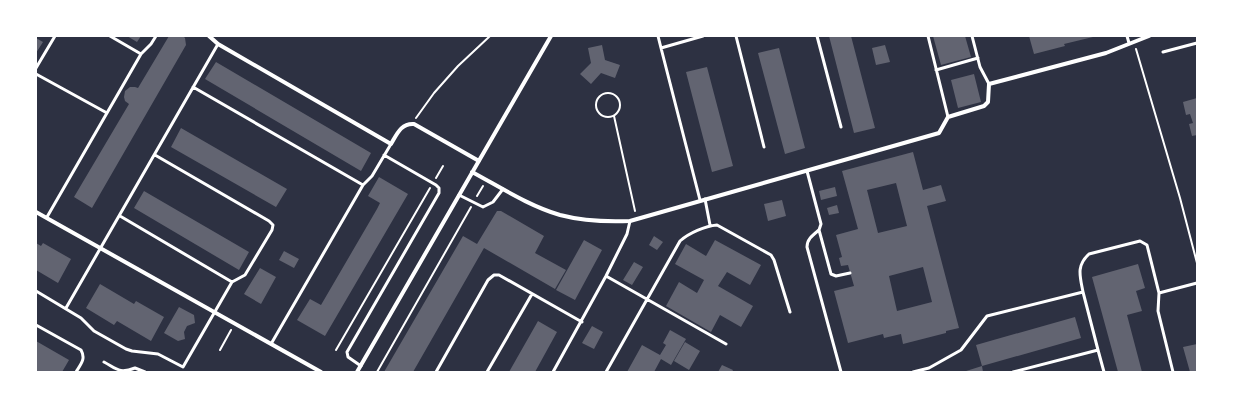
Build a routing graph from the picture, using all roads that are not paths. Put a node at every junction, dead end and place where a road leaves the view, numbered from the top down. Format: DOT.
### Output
graph roads {
  1 [pos="55,36"];
  2 [pos="110,36"];
  3 [pos="156,36"];
  4 [pos="209,36"];
  5 [pos="551,36"];
  6 [pos="658,36"];
  7 [pos="703,36"];
  8 [pos="736,36"];
  9 [pos="817,36"];
  10 [pos="928,36"];
  11 [pos="972,36"];
  12 [pos="1127,36"];
  13 [pos="1149,36"];
  14 [pos="1129,43"];
  15 [pos="1197,43"];
  16 [pos="218,44"];
  17 [pos="662,48"];
  18 [pos="1163,52"];
  19 [pos="142,54"];
  20 [pos="978,58"];
  21 [pos="36,68"];
  22 [pos="936,70"];
  23 [pos="36,74"];
  24 [pos="989,84"];
  25 [pos="193,87"];
  26 [pos="107,113"];
  27 [pos="948,117"];
  28 [pos="841,127"];
  29 [pos="391,144"];
  30 [pos="764,148"];
  31 [pos="155,155"];
  32 [pos="384,155"];
  33 [pos="478,161"];
  34 [pos="807,171"];
  35 [pos="472,172"];
  36 [pos="363,185"];
  37 [pos="503,189"];
  38 [pos="459,195"];
  39 [pos="702,200"];
  40 [pos="36,212"];
  41 [pos="120,216"];
  42 [pos="47,217"];
  43 [pos="630,221"];
  44 [pos="710,225"];
  45 [pos="818,230"];
  46 [pos="101,249"];
  47 [pos="850,272"];
  48 [pos="606,276"];
  49 [pos="232,282"];
  50 [pos="1197,283"];
  51 [pos="36,291"];
  52 [pos="1083,292"];
  53 [pos="1159,293"];
  54 [pos="532,294"];
  55 [pos="648,299"];
  56 [pos="66,308"];
  57 [pos="215,312"];
  58 [pos="790,312"];
  59 [pos="582,322"];
  60 [pos="36,325"];
  61 [pos="271,344"];
  62 [pos="726,344"];
  63 [pos="1098,350"];
  64 [pos="104,362"];
  65 [pos="361,366"];
  66 [pos="183,367"];
  67 [pos="929,370"];
  68 [pos="76,372"];
  69 [pos="145,372"];
  70 [pos="180,372"];
  71 [pos="321,372"];
  72 [pos="357,372"];
  73 [pos="436,372"];
  74 [pos="487,372"];
  75 [pos="553,372"];
  76 [pos="606,372"];
  77 [pos="841,372"];
  78 [pos="913,372"];
  79 [pos="1013,372"];
  80 [pos="1104,372"];
  81 [pos="1173,372"];
  1 -- 21 [label="lane"];
  2 -- 19 [label="lane"];
  3 -- 19 [label="lane"];
  4 -- 16 [label="street"];
  5 -- 33 [label="street"];
  6 -- 17 [label="lane"];
  7 -- 17 [label="lane"];
  8 -- 30 [label="lane"];
  9 -- 28 [label="lane"];
  10 -- 22 [label="lane"];
  11 -- 20 [label="lane"];
  12 -- 14 [label="lane"];
  13 -- 14 [label="street"];
  14 -- 24 [label="street"];
  15 -- 18 [label="lane"];
  16 -- 25 [label="lane"];
  16 -- 29 [label="street"];
  17 -- 39 [label="lane"];
  19 -- 26 [label="lane"];
  20 -- 22 [label="lane"];
  20 -- 24 [label="lane"];
  22 -- 27 [label="lane"];
  23 -- 26 [label="lane"];
  24 -- 27 [label="street"];
  25 -- 31 [label="lane"];
  25 -- 36 [label="lane"];
  26 -- 42 [label="lane"];
  27 -- 34 [label="street"];
  29 -- 32 [label="lane"];
  29 -- 33 [label="street"];
  31 -- 41 [label="lane"];
  31 -- 49 [label="lane"];
  32 -- 36 [label="lane"];
  32 -- 65 [label="lane"];
  33 -- 35 [label="street"];
  34 -- 39 [label="street"];
  34 -- 45 [label="lane"];
  35 -- 37 [label="street"];
  35 -- 38 [label="street"];
  36 -- 61 [label="lane"];
  37 -- 38 [label="lane"];
  37 -- 43 [label="street"];
  38 -- 65 [label="street"];
  39 -- 43 [label="street"];
  39 -- 44 [label="lane"];
  40 -- 42 [label="street"];
  41 -- 46 [label="lane"];
  41 -- 49 [label="lane"];
  42 -- 46 [label="street"];
  43 -- 48 [label="lane"];
  44 -- 55 [label="lane"];
  44 -- 58 [label="lane"];
  45 -- 47 [label="lane"];
  45 -- 77 [label="lane"];
  46 -- 56 [label="lane"];
  46 -- 57 [label="street"];
  48 -- 55 [label="lane"];
  48 -- 59 [label="lane"];
  49 -- 57 [label="lane"];
  50 -- 53 [label="lane"];
  51 -- 56 [label="lane"];
  52 -- 53 [label="lane"];
  52 -- 63 [label="lane"];
  52 -- 67 [label="lane"];
  53 -- 81 [label="lane"];
  54 -- 59 [label="lane"];
  54 -- 73 [label="lane"];
  54 -- 74 [label="lane"];
  55 -- 62 [label="lane"];
  55 -- 76 [label="lane"];
  56 -- 66 [label="lane"];
  57 -- 61 [label="street"];
  57 -- 66 [label="lane"];
  59 -- 75 [label="lane"];
  60 -- 68 [label="lane"];
  61 -- 71 [label="street"];
  63 -- 79 [label="lane"];
  63 -- 80 [label="lane"];
  64 -- 69 [label="lane"];
  65 -- 72 [label="street"];
  66 -- 70 [label="lane"];
  67 -- 78 [label="lane"];
}
